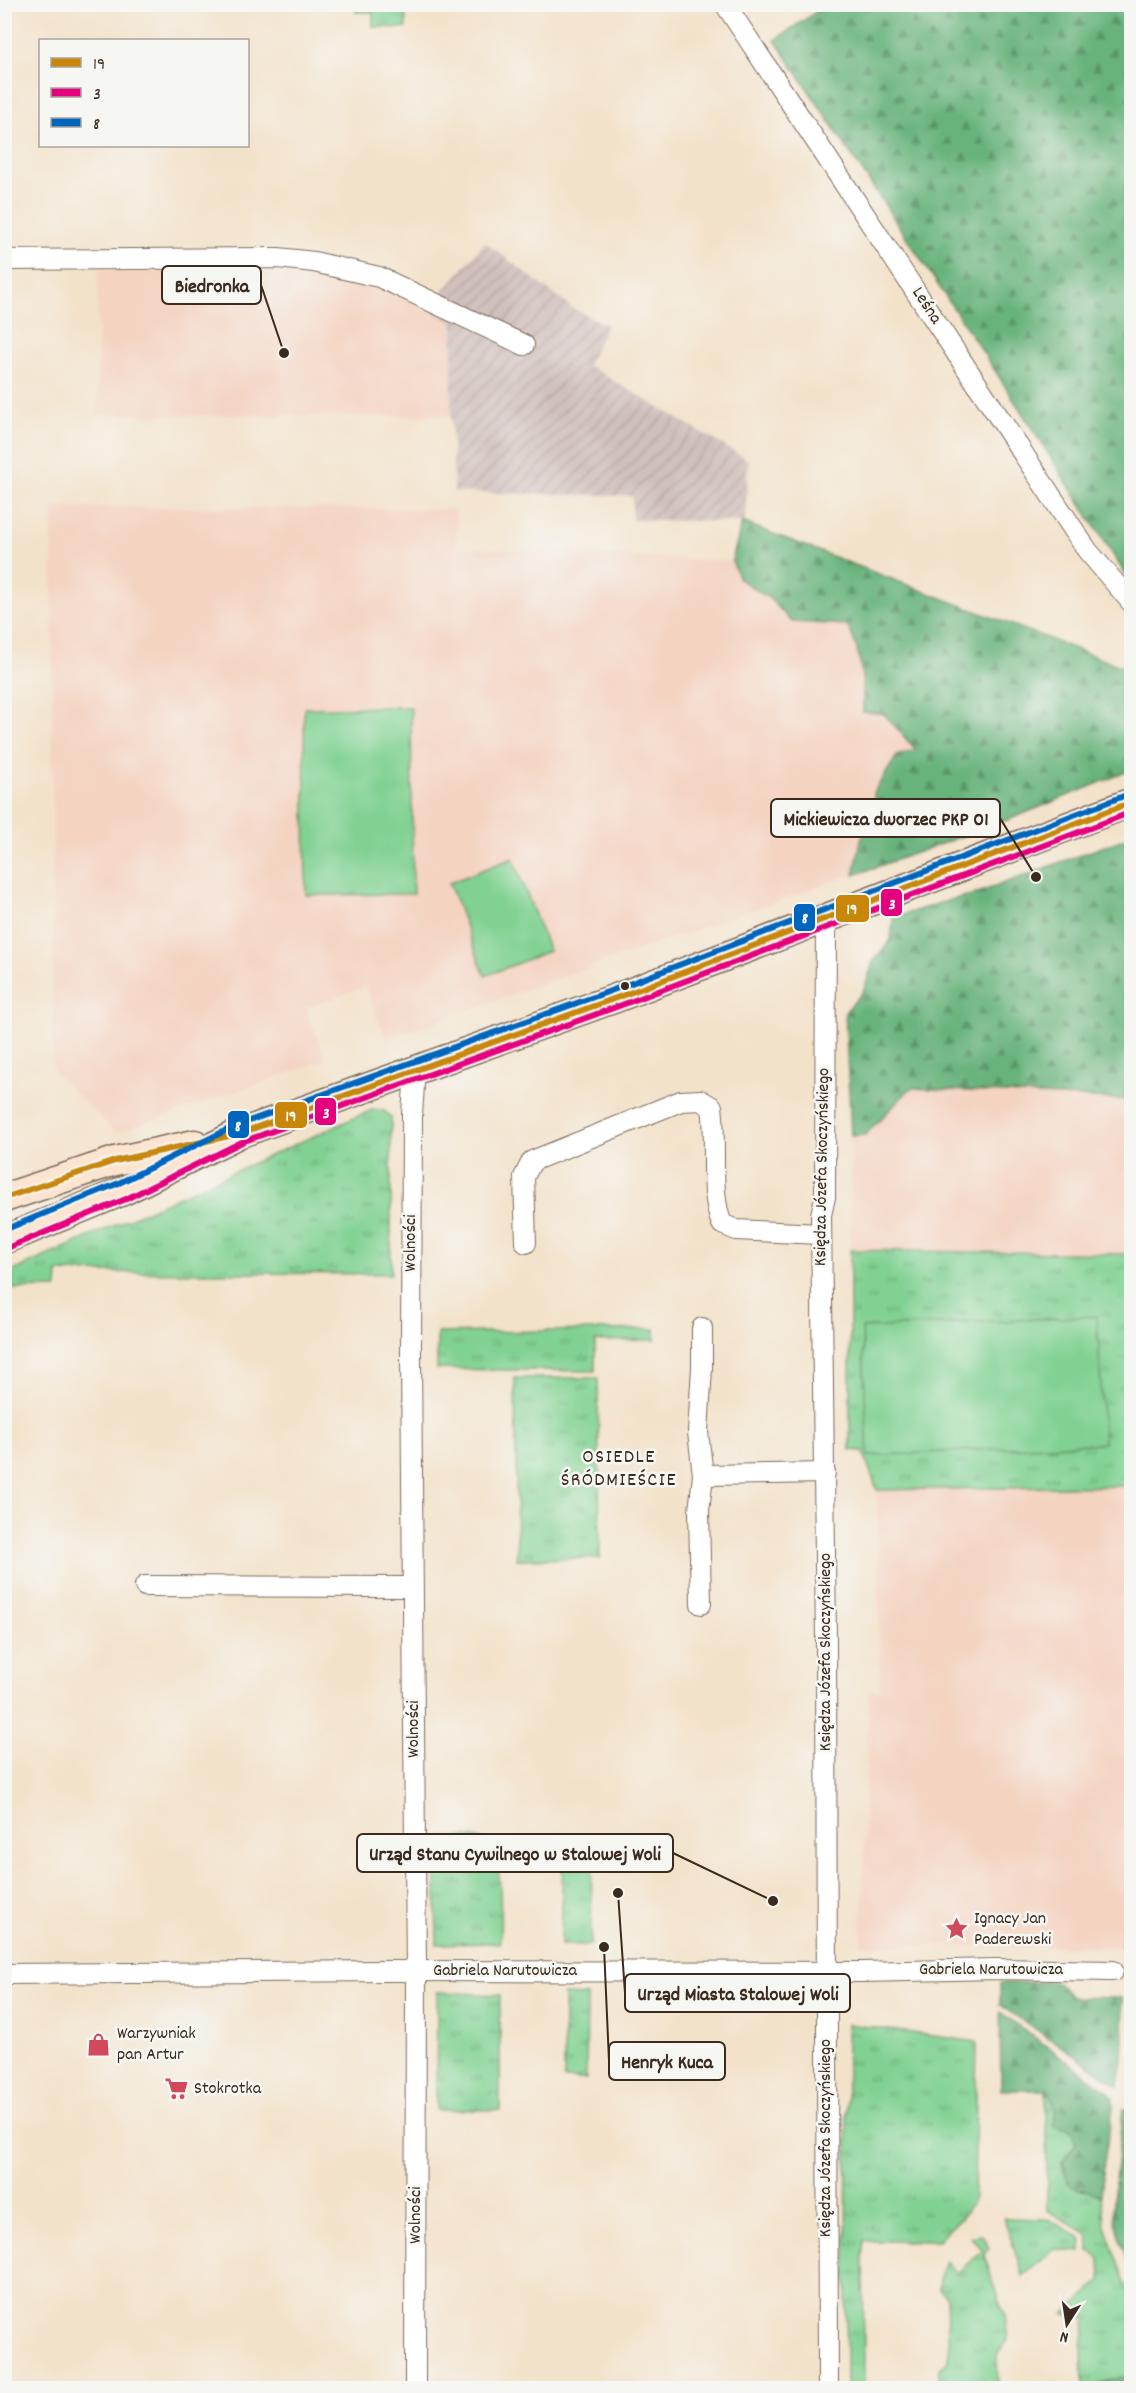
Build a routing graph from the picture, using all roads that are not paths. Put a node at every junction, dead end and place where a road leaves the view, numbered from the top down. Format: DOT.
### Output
graph roads {
  1 [pos="725,4"];
  2 [pos="4,260"];
  3 [pos="524,345"];
  4 [pos="1131,603"];
  5 [pos="1131,802"];
  6 [pos="826,917"];
  7 [pos="415,1070"];
  8 [pos="238,1134"];
  9 [pos="4,1183"];
  10 [pos="34,1188"];
  11 [pos="4,1198"];
  12 [pos="821,1234"];
  13 [pos="4,1240"];
  14 [pos="526,1243"];
  15 [pos="702,1328"];
  16 [pos="825,1473"];
  17 [pos="703,1475"];
  18 [pos="145,1586"];
  19 [pos="412,1587"];
  20 [pos="701,1604"];
  21 [pos="416,1971"];
  22 [pos="1113,1971"];
  23 [pos="826,1972"];
  24 [pos="4,1974"];
  25 [pos="415,2388"];
  26 [pos="828,2388"];
  1 -- 4 [label="street, Leśna"];
  2 -- 3 [label="street"];
  5 -- 6 [label="street"];
  6 -- 7 [label="street"];
  6 -- 12 [label="street, Księdza Józefa Skoczyńskiego"];
  7 -- 8 [label="street"];
  7 -- 19 [label="street, Wolności"];
  8 -- 10 [label="street"];
  8 -- 13 [label="street"];
  9 -- 10 [label="street"];
  10 -- 11 [label="street"];
  12 -- 14 [label="street"];
  12 -- 16 [label="street, Księdza Józefa Skoczyńskiego"];
  15 -- 17 [label="street"];
  16 -- 17 [label="street"];
  16 -- 23 [label="street, Księdza Józefa Skoczyńskiego"];
  17 -- 20 [label="street"];
  18 -- 19 [label="street"];
  19 -- 21 [label="street, Wolności"];
  21 -- 23 [label="street, Gabriela Narutowicza"];
  21 -- 24 [label="street, Gabriela Narutowicza"];
  21 -- 25 [label="street, Wolności"];
  22 -- 23 [label="street, Gabriela Narutowicza"];
  23 -- 26 [label="street, Księdza Józefa Skoczyńskiego"];
}
